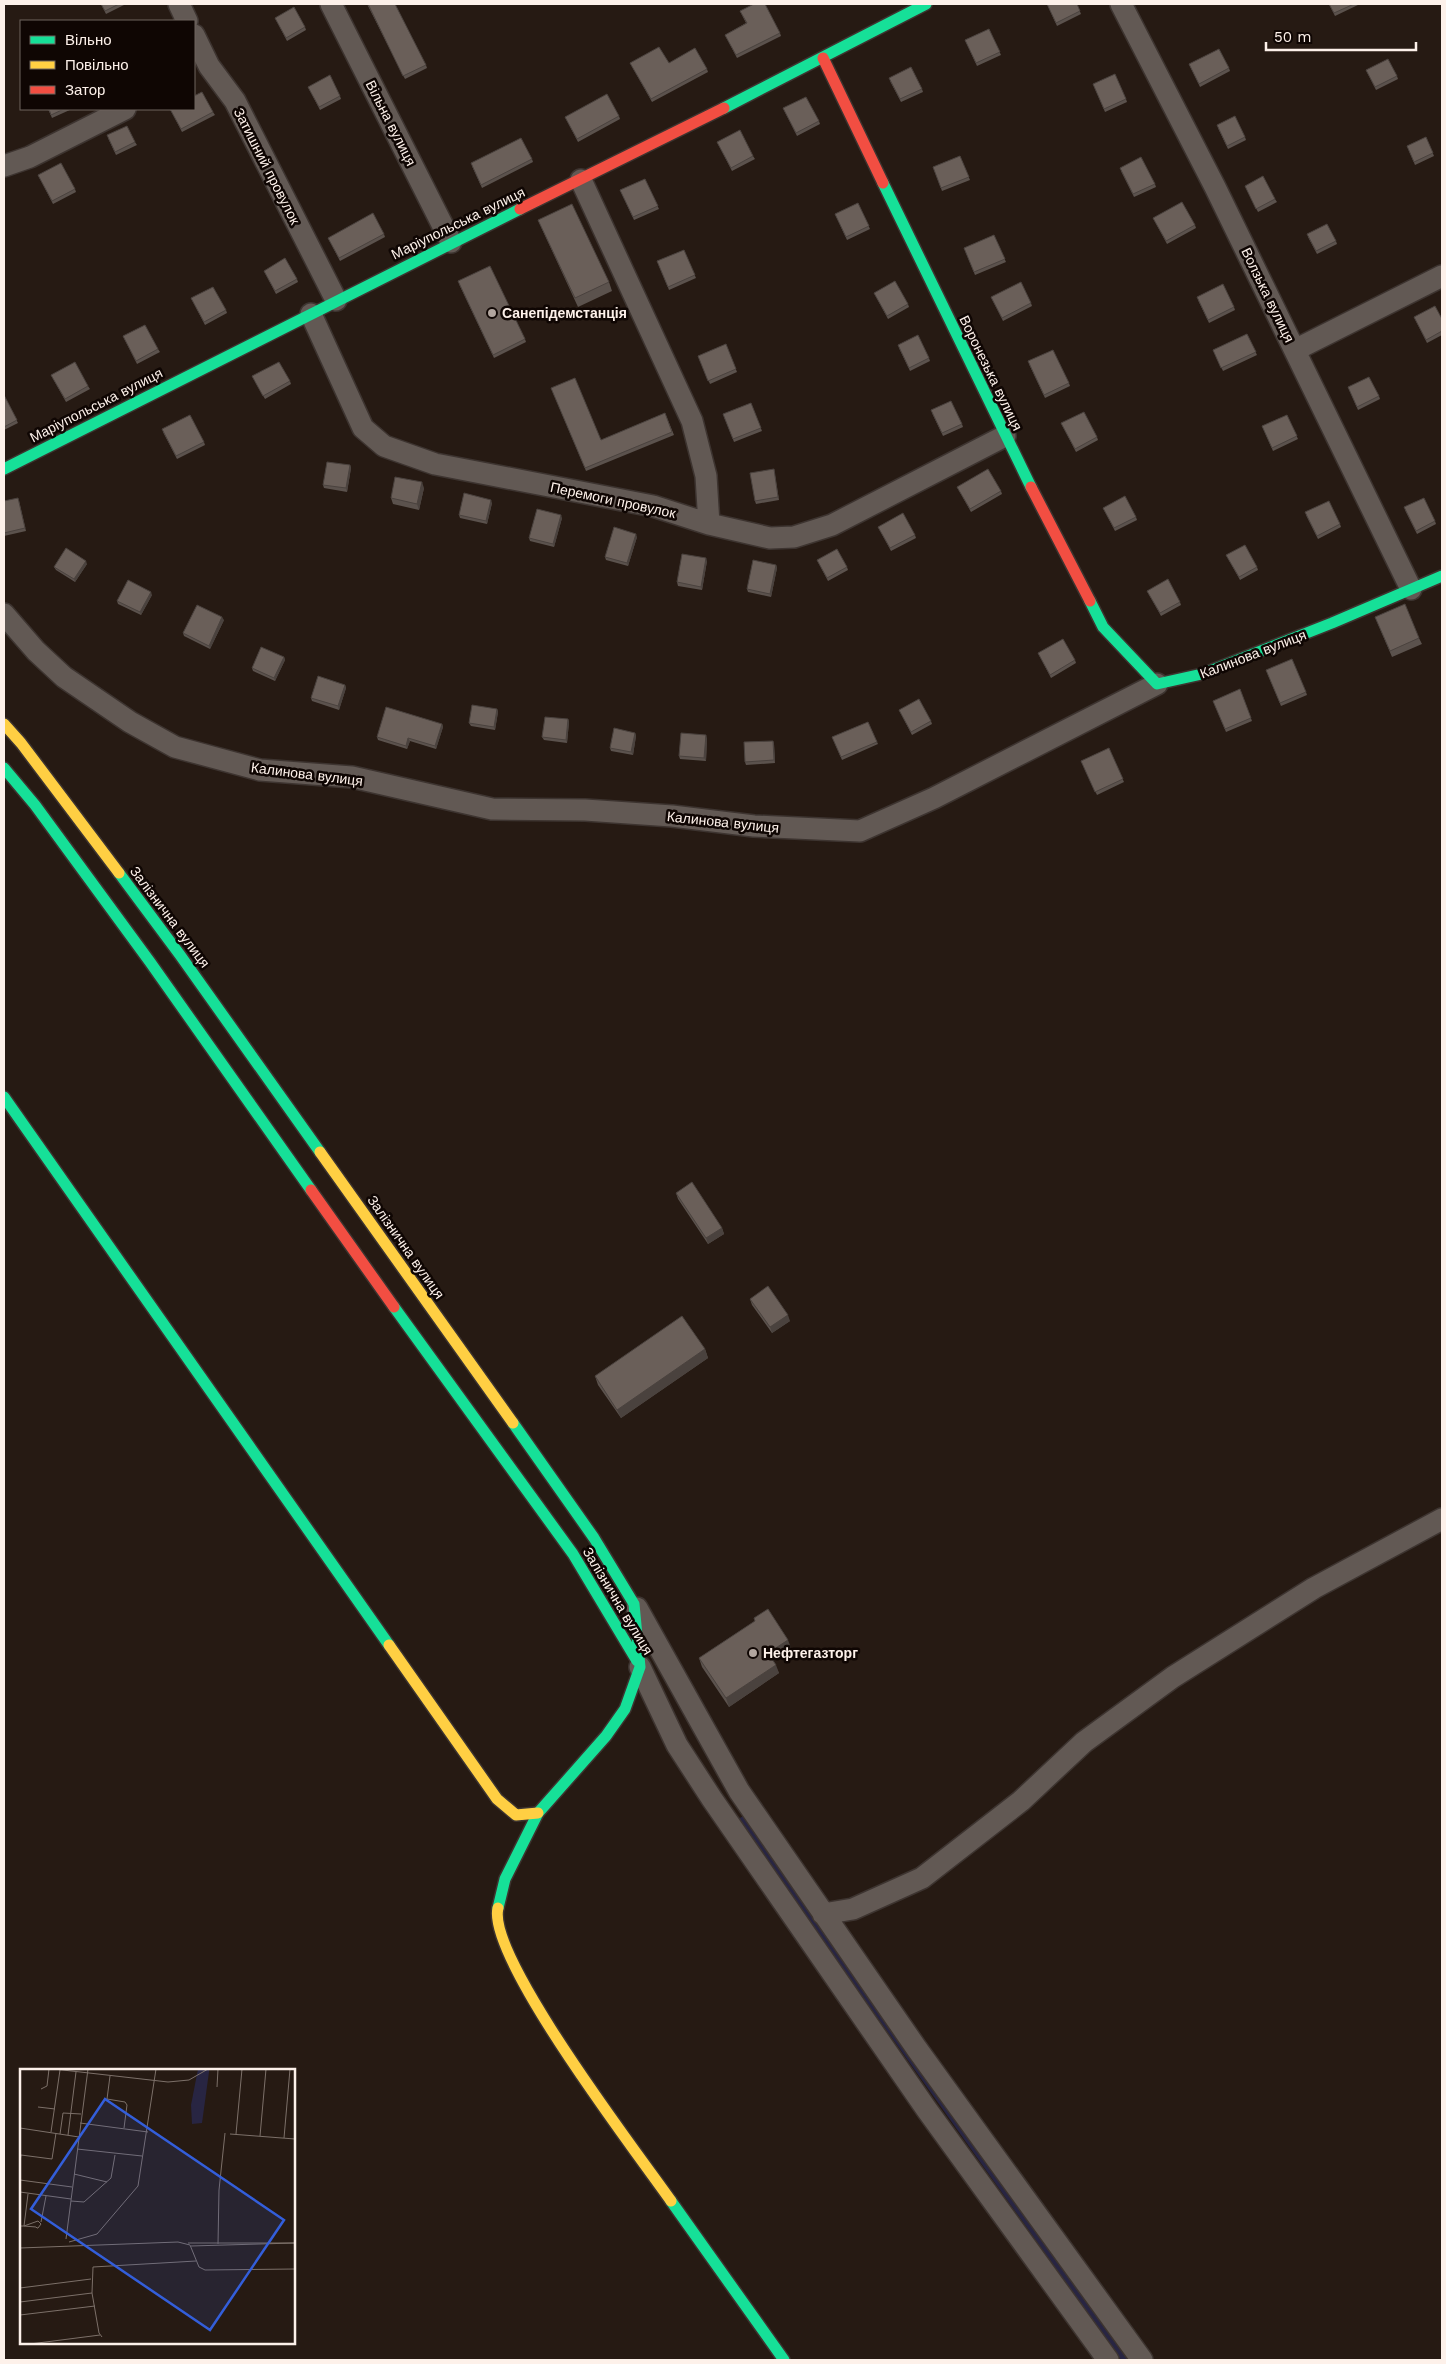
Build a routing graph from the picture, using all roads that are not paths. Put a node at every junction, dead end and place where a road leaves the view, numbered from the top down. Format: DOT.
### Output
graph roads {
  1 [pos="178,4"];
  2 [pos="331,4"];
  3 [pos="926,4"];
  4 [pos="1121,4"];
  5 [pos="186,20"];
  6 [pos="195,40"];
  7 [pos="824,58"];
  8 [pos="201,70"];
  9 [pos="123,110"];
  10 [pos="4,166"];
  11 [pos="581,180"];
  12 [pos="451,242"];
  13 [pos="1442,276"];
  14 [pos="336,300"];
  15 [pos="311,314"];
  16 [pos="1295,350"];
  17 [pos="1005,436"];
  18 [pos="4,469"];
  19 [pos="708,524"];
  20 [pos="1442,576"];
  21 [pos="1411,589"];
  22 [pos="4,614"];
  23 [pos="1157,684"];
  24 [pos="4,724"];
  25 [pos="4,768"];
  26 [pos="4,1096"];
  27 [pos="1442,1519"];
  28 [pos="634,1604"];
  29 [pos="640,1667"];
  30 [pos="538,1812"];
  31 [pos="823,1914"];
  32 [pos="784,2360"];
  33 [pos="1108,2360"];
  34 [pos="1142,2360"];
  1 -- 5 [label="street"];
  2 -- 12 [label="street, Вільна вулиця"];
  3 -- 7 [label="main road, Маріупольська вулиця"];
  4 -- 16 [label="street, Волзька вулиця"];
  6 -- 8 [label="street, Затишний провулок"];
  7 -- 11 [label="main road, Маріупольська вулиця"];
  7 -- 17 [label="main road, Воронезька вулиця"];
  8 -- 14 [label="street, Затишний провулок"];
  9 -- 10 [label="street"];
  11 -- 12 [label="main road, Маріупольська вулиця"];
  11 -- 19 [label="street"];
  12 -- 14 [label="main road, Маріупольська вулиця"];
  13 -- 16 [label="street"];
  14 -- 15 [label="main road, Маріупольська вулиця"];
  15 -- 18 [label="main road, Маріупольська вулиця"];
  15 -- 19 [label="street, Перемоги провулок"];
  16 -- 21 [label="street, Волзька вулиця"];
  17 -- 19 [label="street, Перемоги провулок"];
  17 -- 23 [label="main road, Воронезька вулиця"];
  20 -- 21 [label="main road, Калинова вулиця"];
  21 -- 23 [label="main road, Калинова вулиця"];
  22 -- 23 [label="street, Калинова вулиця"];
  24 -- 28 [label="main road, Залізнична вулиця"];
  25 -- 29 [label="main road, Залізнична вулиця"];
  26 -- 30 [label="main road"];
  27 -- 31 [label="street"];
  28 -- 29 [label="main road, Залізнична вулиця"];
  28 -- 31 [label="street"];
  29 -- 30 [label="main road"];
  29 -- 33 [label="street"];
  30 -- 32 [label="main road"];
  31 -- 34 [label="street"];
}
